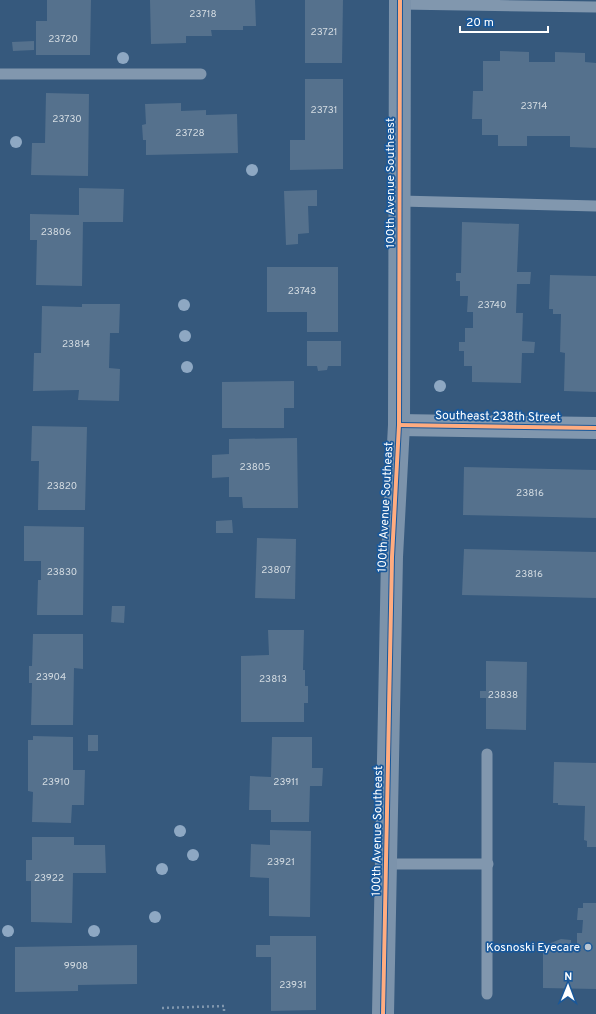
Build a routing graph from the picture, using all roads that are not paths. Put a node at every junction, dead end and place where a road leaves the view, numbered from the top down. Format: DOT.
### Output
graph roads {
  1 [pos="400,2"];
  2 [pos="596,7"];
  3 [pos="0,74"];
  4 [pos="201,74"];
  5 [pos="400,201"];
  6 [pos="596,206"];
  7 [pos="399,425"];
  8 [pos="596,428"];
  9 [pos="488,754"];
  10 [pos="386,864"];
  11 [pos="488,864"];
  12 [pos="487,994"];
  13 [pos="383,1014"];
  1 -- 2 [label="lane"];
  1 -- 5 [label="street, 100th Avenue Southeast"];
  3 -- 4 [label="lane"];
  5 -- 6 [label="lane"];
  5 -- 7 [label="street, 100th Avenue Southeast"];
  7 -- 8 [label="street, Southeast 238th Street"];
  7 -- 10 [label="street, 100th Avenue Southeast"];
  9 -- 11 [label="lane"];
  10 -- 11 [label="lane"];
  10 -- 13 [label="street, 100th Avenue Southeast"];
  11 -- 12 [label="lane"];
}
